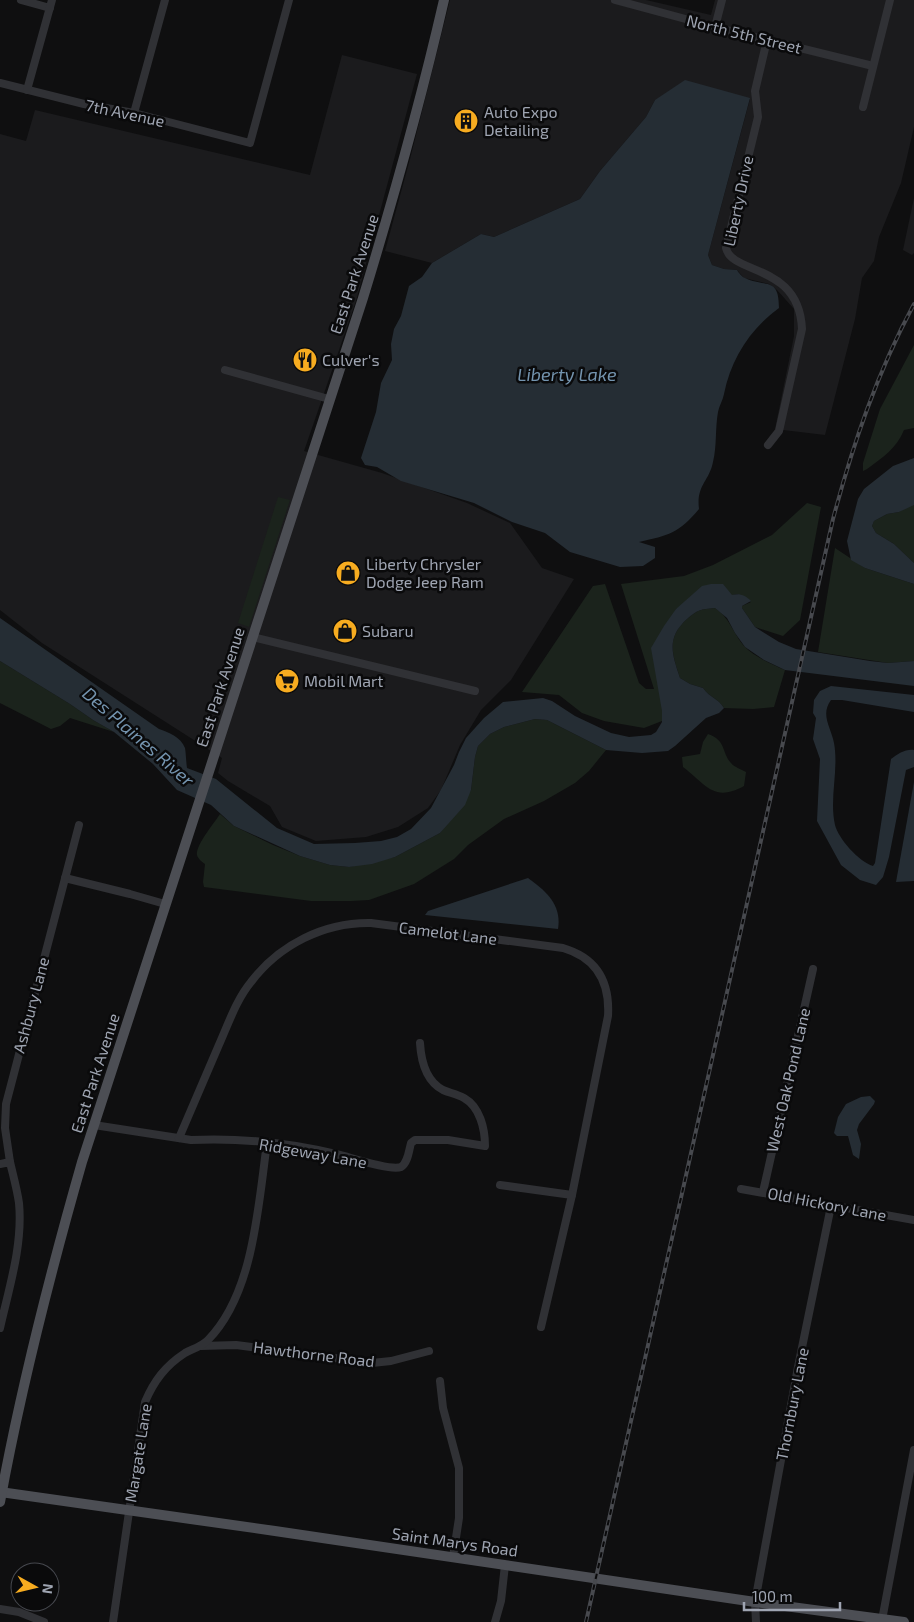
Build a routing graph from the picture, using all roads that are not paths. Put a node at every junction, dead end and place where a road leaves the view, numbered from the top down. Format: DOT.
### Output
graph roads {
  1 [pos="21,0"];
  2 [pos="165,0"];
  3 [pos="289,0"];
  4 [pos="444,0"];
  5 [pos="615,0"];
  6 [pos="722,0"];
  7 [pos="890,0"];
  8 [pos="51,4"];
  9 [pos="715,27"];
  10 [pos="767,40"];
  11 [pos="873,66"];
  12 [pos="0,83"];
  13 [pos="27,90"];
  14 [pos="863,107"];
  15 [pos="134,113"];
  16 [pos="225,370"];
  17 [pos="329,399"];
  18 [pos="768,445"];
  19 [pos="252,637"];
  20 [pos="475,691"];
  21 [pos="79,825"];
  22 [pos="65,878"];
  23 [pos="165,904"];
  24 [pos="813,969"];
  25 [pos="420,1043"];
  26 [pos="94,1126"];
  27 [pos="179,1138"];
  28 [pos="267,1143"];
  29 [pos="10,1162"];
  30 [pos="0,1164"];
  31 [pos="500,1185"];
  32 [pos="741,1189"];
  33 [pos="763,1192"];
  34 [pos="572,1195"];
  35 [pos="831,1206"];
  36 [pos="914,1220"];
  37 [pos="541,1327"];
  38 [pos="0,1328"];
  39 [pos="199,1347"];
  40 [pos="429,1351"];
  41 [pos="440,1381"];
  42 [pos="914,1450"];
  43 [pos="911,1480"];
  44 [pos="1,1495"];
  45 [pos="129,1509"];
  46 [pos="453,1557"];
  47 [pos="505,1565"];
  48 [pos="755,1602"];
  49 [pos="0,1609"];
  50 [pos="882,1620"];
  51 [pos="44,1622"];
  52 [pos="113,1622"];
  53 [pos="496,1622"];
  54 [pos="756,1622"];
  55 [pos="904,1622"];
  1 -- 8 [label="street"];
  2 -- 15 [label="street"];
  3 -- 15 [label="street, 7th Avenue"];
  4 -- 17 [label="main road, East Park Avenue"];
  5 -- 9 [label="street, North 5th Street"];
  6 -- 9 [label="street"];
  7 -- 11 [label="street"];
  8 -- 13 [label="street"];
  9 -- 10 [label="street, North 5th Street"];
  10 -- 11 [label="street, North 5th Street"];
  10 -- 18 [label="street, Liberty Drive"];
  11 -- 14 [label="street"];
  12 -- 13 [label="street, 7th Avenue"];
  13 -- 15 [label="street, 7th Avenue"];
  16 -- 17 [label="street"];
  17 -- 19 [label="main road, East Park Avenue"];
  19 -- 20 [label="street"];
  19 -- 23 [label="main road, East Park Avenue"];
  21 -- 22 [label="street, Ashbury Lane"];
  22 -- 23 [label="street"];
  22 -- 29 [label="street, Ashbury Lane"];
  23 -- 26 [label="main road, East Park Avenue"];
  24 -- 33 [label="street, West Oak Pond Lane"];
  25 -- 28 [label="street, Ridgeway Lane"];
  26 -- 27 [label="street, Ridgeway Lane"];
  26 -- 44 [label="main road, East Park Avenue"];
  27 -- 28 [label="street, Ridgeway Lane"];
  27 -- 34 [label="street, Camelot Lane"];
  28 -- 39 [label="street, Margate Lane"];
  29 -- 30 [label="street"];
  29 -- 38 [label="street, Ashbury Lane"];
  31 -- 34 [label="street"];
  32 -- 33 [label="street, Old Hickory Lane"];
  33 -- 35 [label="street, Old Hickory Lane"];
  34 -- 37 [label="street, Camelot Lane"];
  35 -- 36 [label="street, Old Hickory Lane"];
  35 -- 48 [label="street, Thornbury Lane"];
  39 -- 40 [label="street, Hawthorne Road"];
  39 -- 45 [label="street, Margate Lane"];
  41 -- 46 [label="street"];
  42 -- 43 [label="street"];
  43 -- 50 [label="street"];
  44 -- 45 [label="main road, Saint Marys Road"];
  45 -- 46 [label="main road, Saint Marys Road"];
  45 -- 52 [label="street, Margate Lane"];
  46 -- 47 [label="main road, Saint Marys Road"];
  47 -- 48 [label="main road, Saint Marys Road"];
  47 -- 53 [label="street"];
  48 -- 50 [label="main road, Saint Marys Road"];
  48 -- 54 [label="street, Thornbury Lane"];
  49 -- 51 [label="street"];
  50 -- 55 [label="main road, Saint Marys Road"];
}
